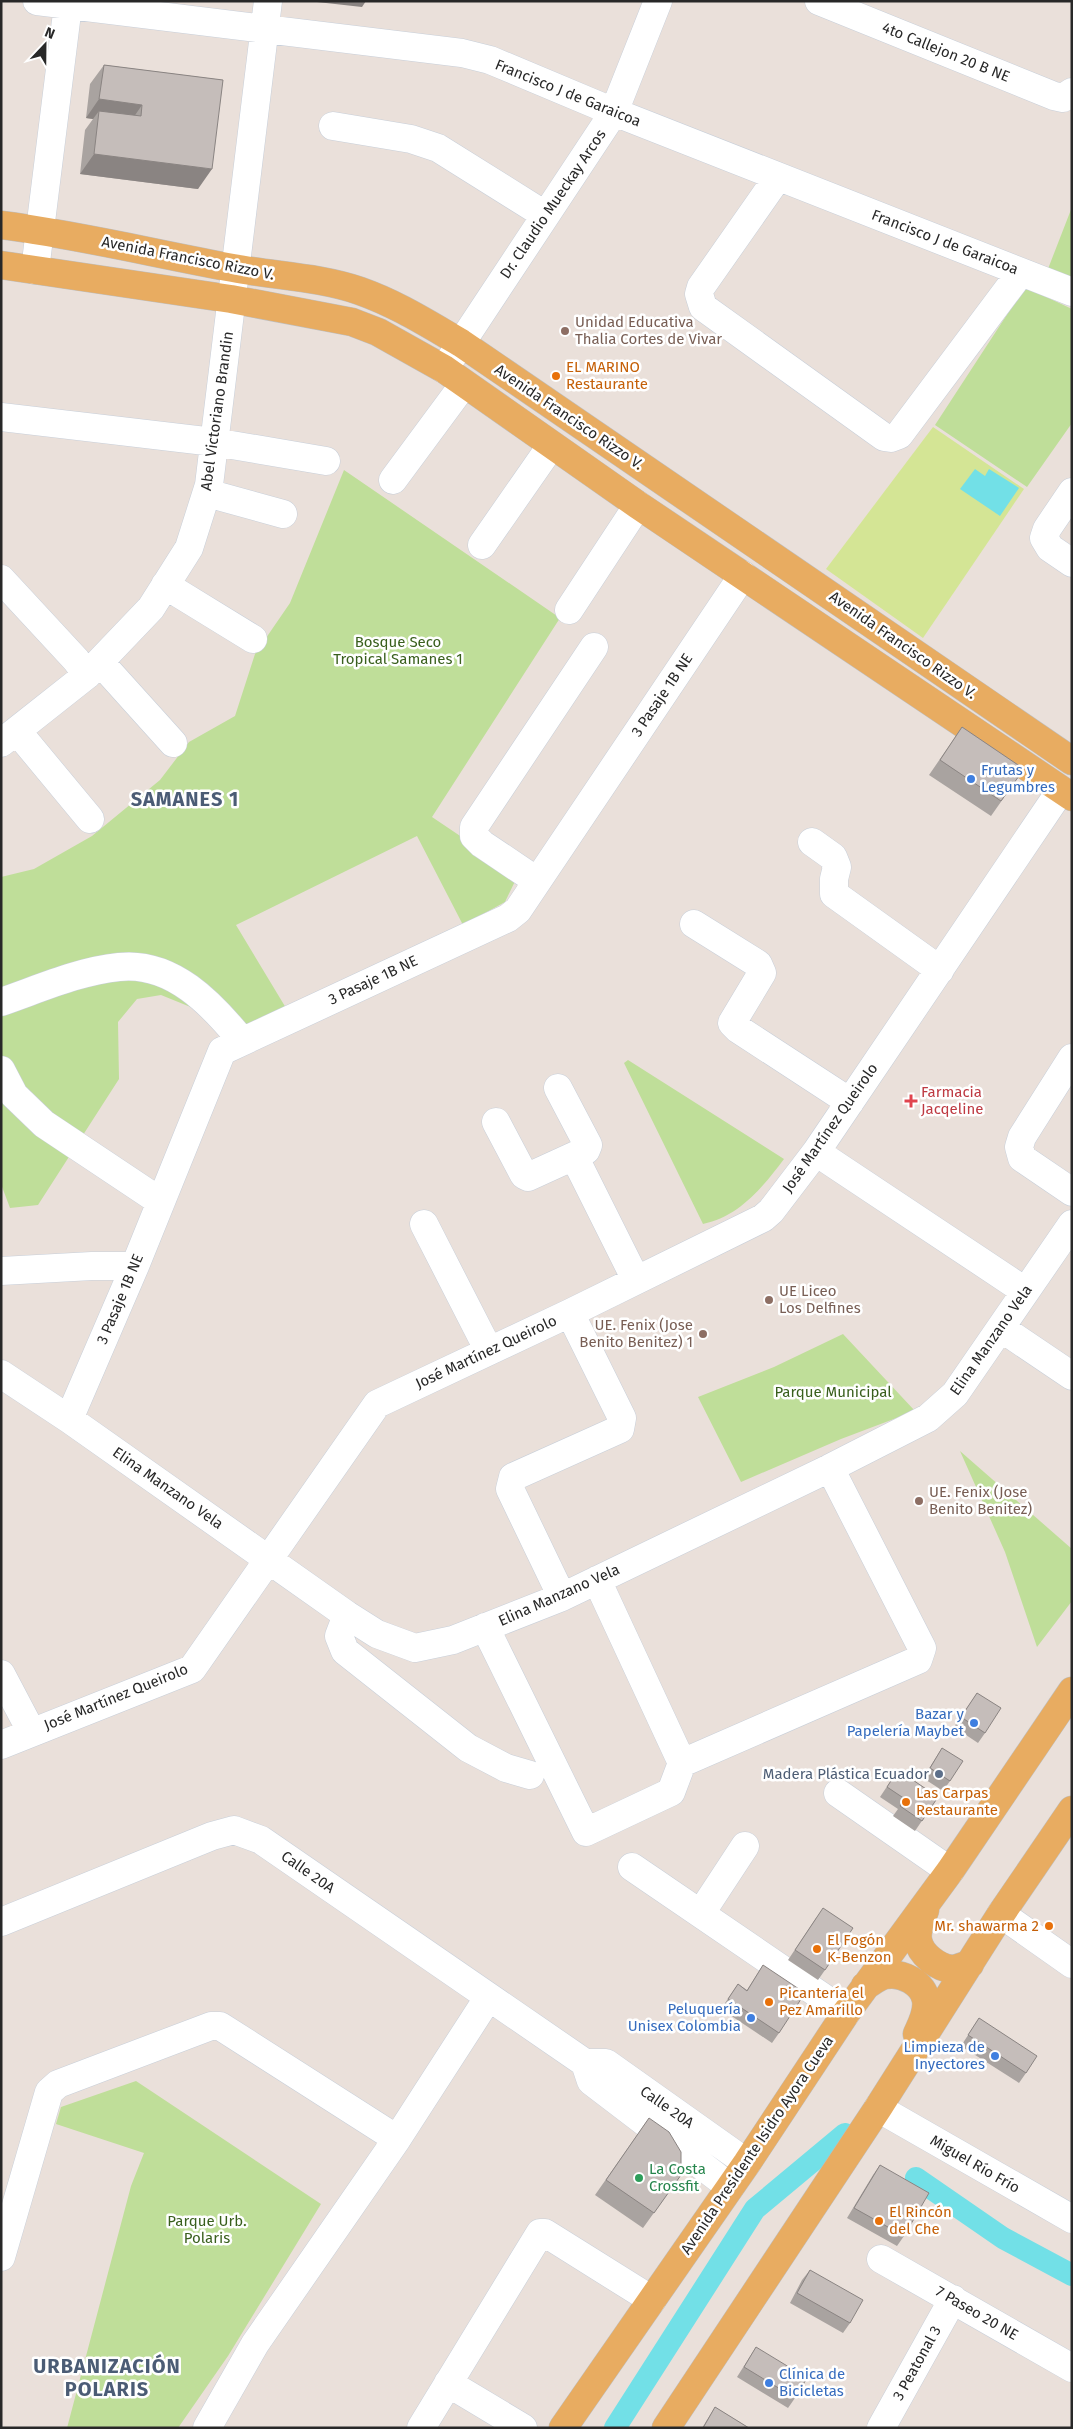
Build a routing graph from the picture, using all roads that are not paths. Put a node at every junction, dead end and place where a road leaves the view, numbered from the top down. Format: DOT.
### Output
graph roads {
  1 [pos="37,1"];
  2 [pos="268,1"];
  3 [pos="658,1"];
  4 [pos="819,1"];
  5 [pos="68,5"];
  6 [pos="265,29"];
  7 [pos="1072,92"];
  8 [pos="614,112"];
  9 [pos="333,126"];
  10 [pos="778,177"];
  11 [pos="545,215"];
  12 [pos="1,225"];
  13 [pos="40,230"];
  14 [pos="1,265"];
  15 [pos="235,269"];
  16 [pos="35,270"];
  17 [pos="1020,272"];
  18 [pos="1072,292"];
  19 [pos="231,299"];
  20 [pos="462,343"];
  21 [pos="454,377"];
  22 [pos="1,417"];
  23 [pos="214,442"];
  24 [pos="551,446"];
  25 [pos="326,461"];
  26 [pos="392,480"];
  27 [pos="1072,492"];
  28 [pos="207,494"];
  29 [pos="638,505"];
  30 [pos="283,514"];
  31 [pos="482,545"];
  32 [pos="1072,563"];
  33 [pos="744,575"];
  34 [pos="1,579"];
  35 [pos="165,585"];
  36 [pos="569,610"];
  37 [pos="253,639"];
  38 [pos="594,647"];
  39 [pos="93,668"];
  40 [pos="9,737"];
  41 [pos="173,743"];
  42 [pos="1072,761"];
  43 [pos="1066,793"];
  44 [pos="90,819"];
  45 [pos="812,842"];
  46 [pos="537,881"];
  47 [pos="694,924"];
  48 [pos="940,970"];
  49 [pos="1,1002"];
  50 [pos="242,1041"];
  51 [pos="1072,1058"];
  52 [pos="1,1070"];
  53 [pos="558,1088"];
  54 [pos="850,1102"];
  55 [pos="496,1122"];
  56 [pos="816,1152"];
  57 [pos="574,1156"];
  58 [pos="1072,1192"];
  59 [pos="161,1202"];
  60 [pos="424,1224"];
  61 [pos="1070,1230"];
  62 [pos="135,1266"];
  63 [pos="1,1271"];
  64 [pos="636,1280"];
  65 [pos="1025,1291"];
  66 [pos="570,1313"];
  67 [pos="1000,1328"];
  68 [pos="489,1351"];
  69 [pos="1,1374"];
  70 [pos="1072,1376"];
  71 [pos="70,1419"];
  72 [pos="830,1468"];
  73 [pos="268,1560"];
  74 [pos="597,1580"];
  75 [pos="562,1597"];
  76 [pos="347,1616"];
  77 [pos="485,1627"];
  78 [pos="1,1674"];
  79 [pos="1072,1691"];
  80 [pos="30,1731"];
  81 [pos="1,1745"];
  82 [pos="682,1764"];
  83 [pos="530,1775"];
  84 [pos="838,1793"];
  85 [pos="1072,1810"];
  86 [pos="745,1846"];
  87 [pos="632,1867"];
  88 [pos="950,1872"];
  89 [pos="927,1904"];
  90 [pos="701,1913"];
  91 [pos="1001,1914"];
  92 [pos="1,1922"];
  93 [pos="970,1964"];
  94 [pos="1072,1964"];
  95 [pos="865,1986"];
  96 [pos="488,1998"];
  97 [pos="846,2013"];
  98 [pos="584,2063"];
  99 [pos="897,2078"];
  100 [pos="878,2108"];
  101 [pos="397,2140"];
  102 [pos="747,2163"];
  103 [pos="730,2187"];
  104 [pos="1072,2219"];
  105 [pos="1,2258"];
  106 [pos="881,2259"];
  107 [pos="953,2299"];
  108 [pos="652,2300"];
  109 [pos="1072,2368"];
  110 [pos="448,2383"];
  111 [pos="207,2428"];
  112 [pos="421,2428"];
  113 [pos="523,2428"];
  114 [pos="563,2428"];
  115 [pos="666,2428"];
  116 [pos="881,2428"];
  1 -- 5 [label="street, Francisco J de Garaicoa"];
  2 -- 6 [label="street, Abel Victoriano Brandin"];
  3 -- 8 [label="street, Dr. Claudio Mueckay Arcos"];
  4 -- 7 [label="street, 4to Callejon 20 B NE"];
  5 -- 6 [label="street, Francisco J de Garaicoa"];
  5 -- 13 [label="street"];
  6 -- 8 [label="street, Francisco J de Garaicoa"];
  6 -- 15 [label="street, Abel Victoriano Brandin"];
  8 -- 10 [label="street, Francisco J de Garaicoa"];
  8 -- 11 [label="street, Dr. Claudio Mueckay Arcos"];
  9 -- 11 [label="street"];
  10 -- 17 [label="street, Francisco J de Garaicoa"];
  10 -- 17 [label="street"];
  11 -- 20 [label="street, Dr. Claudio Mueckay Arcos"];
  12 -- 13 [label="main road, Avenida Francisco Rizzo V."];
  13 -- 15 [label="main road, Avenida Francisco Rizzo V."];
  13 -- 16 [label="street"];
  14 -- 16 [label="main road, Avenida Francisco Rizzo V."];
  15 -- 19 [label="street, Abel Victoriano Brandin"];
  15 -- 20 [label="main road, Avenida Francisco Rizzo V."];
  16 -- 19 [label="main road, Avenida Francisco Rizzo V."];
  17 -- 18 [label="street, Francisco J de Garaicoa"];
  19 -- 21 [label="main road, Avenida Francisco Rizzo V."];
  19 -- 23 [label="street, Abel Victoriano Brandin"];
  20 -- 21 [label="street, Dr. Claudio Mueckay Arcos"];
  20 -- 42 [label="main road, Avenida Francisco Rizzo V."];
  21 -- 24 [label="main road, Avenida Francisco Rizzo V."];
  21 -- 26 [label="street, Dr. Claudio Mueckay Arcos"];
  22 -- 23 [label="street"];
  23 -- 25 [label="street"];
  23 -- 28 [label="street, Abel Victoriano Brandin"];
  24 -- 29 [label="main road, Avenida Francisco Rizzo V."];
  24 -- 31 [label="street"];
  27 -- 32 [label="street"];
  28 -- 30 [label="street"];
  28 -- 35 [label="street, Abel Victoriano Brandin"];
  29 -- 33 [label="main road, Avenida Francisco Rizzo V."];
  29 -- 36 [label="street"];
  33 -- 43 [label="main road, Avenida Francisco Rizzo V."];
  33 -- 46 [label="street, 3 Pasaje 1B NE"];
  34 -- 39 [label="street"];
  35 -- 37 [label="street"];
  35 -- 39 [label="street, Abel Victoriano Brandin"];
  38 -- 46 [label="street"];
  39 -- 40 [label="street, Abel Victoriano Brandin"];
  39 -- 41 [label="street"];
  40 -- 44 [label="street"];
  43 -- 48 [label="street, José Martínez Queirolo"];
  45 -- 48 [label="street"];
  46 -- 50 [label="street, 3 Pasaje 1B NE"];
  47 -- 54 [label="street"];
  48 -- 54 [label="street, José Martínez Queirolo"];
  49 -- 50 [label="street"];
  50 -- 59 [label="street, 3 Pasaje 1B NE"];
  51 -- 58 [label="street"];
  52 -- 59 [label="street"];
  53 -- 57 [label="street"];
  54 -- 56 [label="street, José Martínez Queirolo"];
  55 -- 57 [label="street"];
  56 -- 64 [label="street, José Martínez Queirolo"];
  56 -- 65 [label="street"];
  57 -- 64 [label="street"];
  59 -- 62 [label="street, 3 Pasaje 1B NE"];
  60 -- 68 [label="street"];
  61 -- 65 [label="street, Elina Manzano Vela"];
  62 -- 63 [label="street"];
  62 -- 71 [label="street, 3 Pasaje 1B NE"];
  64 -- 66 [label="street, José Martínez Queirolo"];
  65 -- 67 [label="street, Elina Manzano Vela"];
  66 -- 68 [label="street, José Martínez Queirolo"];
  66 -- 75 [label="street"];
  67 -- 70 [label="street"];
  67 -- 72 [label="street, Elina Manzano Vela"];
  68 -- 73 [label="street, José Martínez Queirolo"];
  69 -- 71 [label="street, Elina Manzano Vela"];
  71 -- 73 [label="street, Elina Manzano Vela"];
  72 -- 74 [label="street, Elina Manzano Vela"];
  72 -- 82 [label="street"];
  73 -- 76 [label="street, Elina Manzano Vela"];
  73 -- 80 [label="street, José Martínez Queirolo"];
  74 -- 75 [label="street, Elina Manzano Vela"];
  74 -- 82 [label="street"];
  75 -- 77 [label="street, Elina Manzano Vela"];
  76 -- 77 [label="street, Elina Manzano Vela"];
  76 -- 83 [label="street"];
  77 -- 82 [label="street"];
  78 -- 80 [label="street"];
  79 -- 88 [label="main road, Avenida Presidente Isidro Ayora Cueva"];
  80 -- 81 [label="street, José Martínez Queirolo"];
  84 -- 88 [label="street"];
  85 -- 91 [label="main road"];
  86 -- 90 [label="street"];
  87 -- 90 [label="street"];
  88 -- 89 [label="main road, Avenida Presidente Isidro Ayora Cueva"];
  89 -- 93 [label="main road"];
  89 -- 95 [label="main road, Avenida Presidente Isidro Ayora Cueva"];
  90 -- 97 [label="street"];
  91 -- 93 [label="main road"];
  91 -- 94 [label="street"];
  92 -- 96 [label="street, Calle 20A"];
  93 -- 99 [label="main road"];
  95 -- 97 [label="main road, Avenida Presidente Isidro Ayora Cueva"];
  95 -- 99 [label="main road"];
  96 -- 98 [label="street, Calle 20A"];
  96 -- 101 [label="street"];
  97 -- 102 [label="main road, Avenida Presidente Isidro Ayora Cueva"];
  98 -- 102 [label="street, Calle 20A"];
  98 -- 103 [label="street, Calle 20A"];
  99 -- 100 [label="main road"];
  100 -- 104 [label="street, Miguel Río Frío"];
  100 -- 115 [label="main road"];
  101 -- 105 [label="street"];
  101 -- 111 [label="street"];
  102 -- 103 [label="main road, Avenida Presidente Isidro Ayora Cueva"];
  103 -- 108 [label="main road, Avenida Presidente Isidro Ayora Cueva"];
  106 -- 107 [label="street, 7 Paseo 20 NE"];
  107 -- 109 [label="street, 7 Paseo 20 NE"];
  107 -- 116 [label="street, 3 Peatonal 3"];
  108 -- 110 [label="street"];
  108 -- 114 [label="main road, Avenida Presidente Isidro Ayora Cueva"];
  110 -- 112 [label="street"];
  110 -- 113 [label="street"];
}
